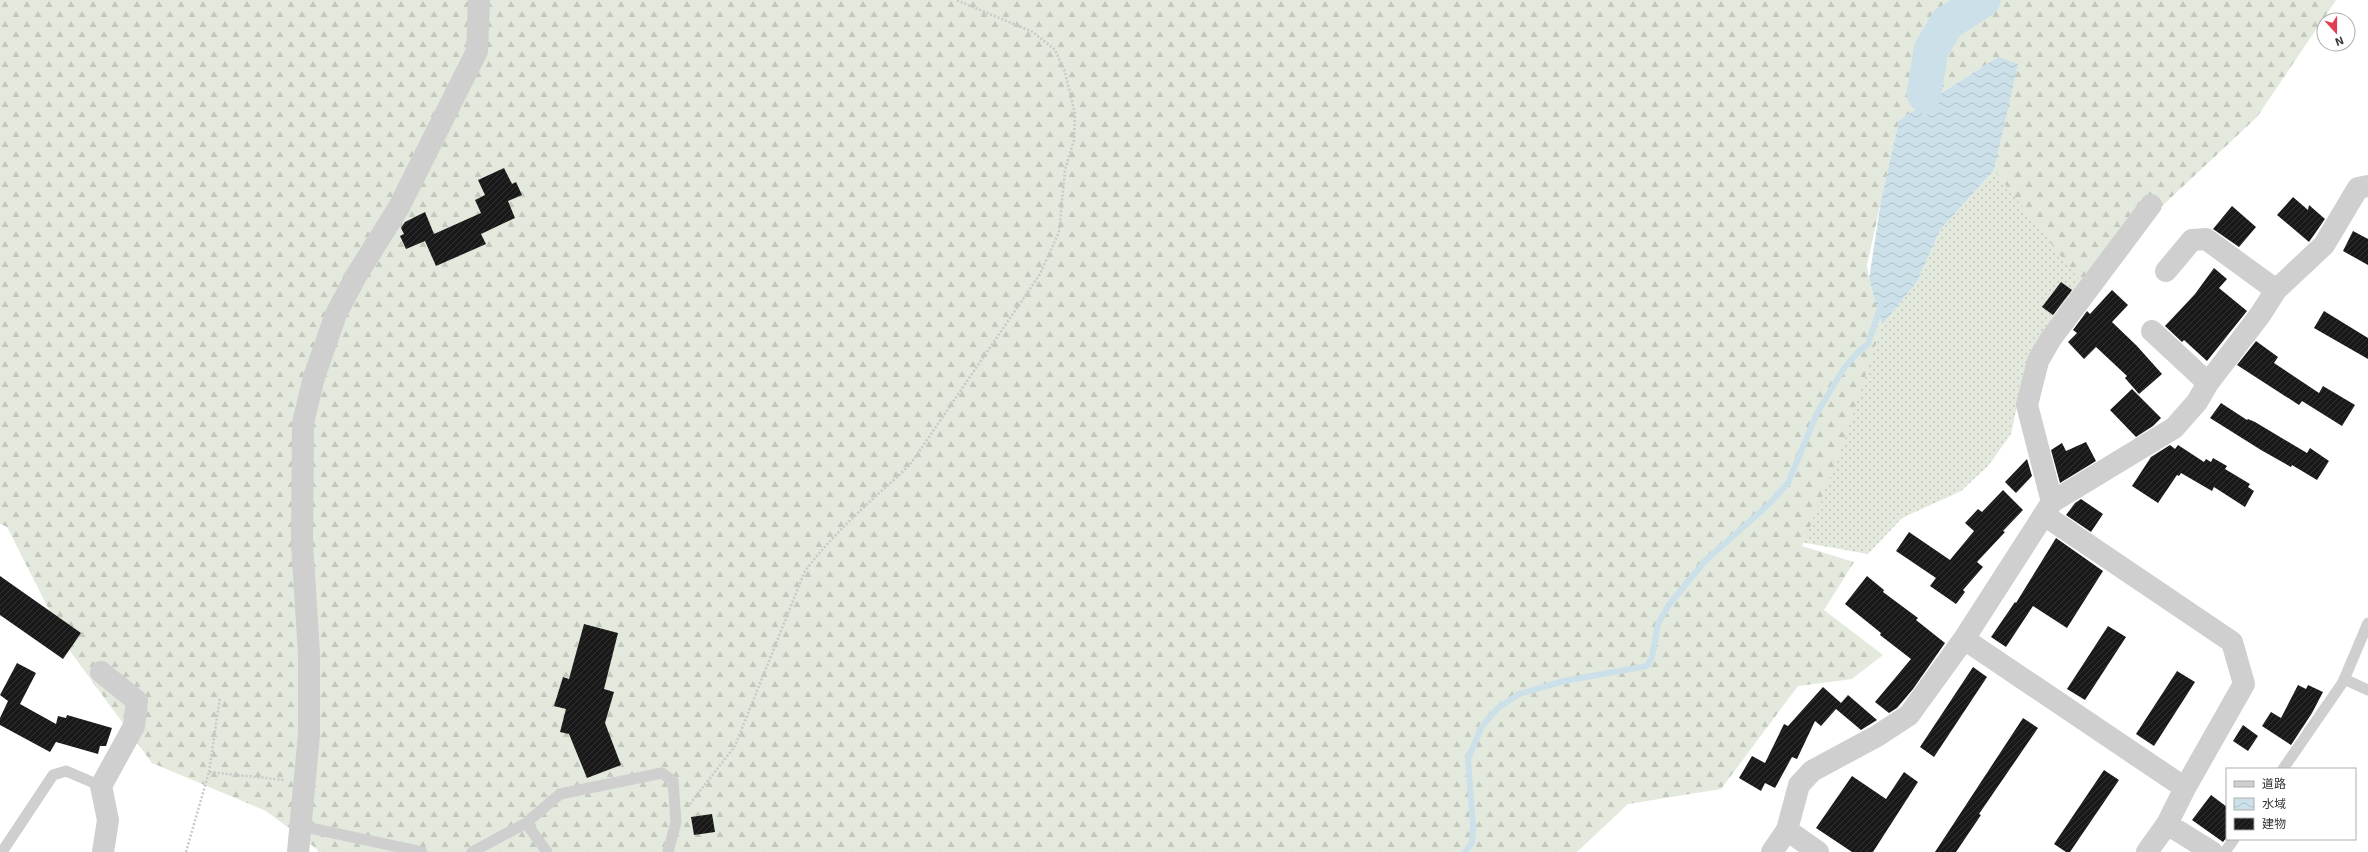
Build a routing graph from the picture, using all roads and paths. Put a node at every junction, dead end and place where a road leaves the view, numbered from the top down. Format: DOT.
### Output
graph roads {
  1 [pos="479,0"];
  2 [pos="956,0"];
  3 [pos="2368,186"];
  4 [pos="2151,205"];
  5 [pos="2166,271"];
  6 [pos="2276,290"];
  7 [pos="2152,331"];
  8 [pos="2208,383"];
  9 [pos="2048,509"];
  10 [pos="2368,623"];
  11 [pos="1964,639"];
  12 [pos="101,672"];
  13 [pos="2344,679"];
  14 [pos="2368,690"];
  15 [pos="220,697"];
  16 [pos="2284,768"];
  17 [pos="210,772"];
  18 [pos="305,783"];
  19 [pos="101,786"];
  20 [pos="2185,788"];
  21 [pos="676,822"];
  22 [pos="526,823"];
  23 [pos="2167,824"];
  24 [pos="301,826"];
  25 [pos="1788,830"];
  26 [pos="2233,840"];
  27 [pos="2,852"];
  28 [pos="103,852"];
  29 [pos="186,852"];
  30 [pos="298,852"];
  31 [pos="422,852"];
  32 [pos="472,852"];
  33 [pos="547,852"];
  34 [pos="668,852"];
  35 [pos="1772,852"];
  36 [pos="1818,852"];
  37 [pos="2147,852"];
  38 [pos="2212,852"];
  39 [pos="2225,852"];
  1 -- 18 [label="street"];
  2 -- 21 [label="path"];
  3 -- 6 [label="street"];
  4 -- 9 [label="street"];
  5 -- 6 [label="street"];
  6 -- 8 [label="street"];
  7 -- 8 [label="street"];
  8 -- 9 [label="street"];
  9 -- 11 [label="street"];
  9 -- 20 [label="street"];
  10 -- 13 [label="lane"];
  11 -- 20 [label="street"];
  11 -- 25 [label="street"];
  12 -- 19 [label="street"];
  13 -- 14 [label="lane"];
  13 -- 16 [label="lane"];
  15 -- 17 [label="path"];
  17 -- 18 [label="path"];
  17 -- 29 [label="path"];
  18 -- 24 [label="street"];
  19 -- 27 [label="lane"];
  19 -- 28 [label="street"];
  20 -- 23 [label="street"];
  21 -- 22 [label="lane"];
  21 -- 34 [label="lane"];
  22 -- 32 [label="lane"];
  22 -- 33 [label="lane"];
  23 -- 37 [label="street"];
  23 -- 38 [label="street"];
  24 -- 30 [label="street"];
  24 -- 31 [label="lane"];
  25 -- 35 [label="street"];
  25 -- 36 [label="street"];
  26 -- 39 [label="lane"];
}
